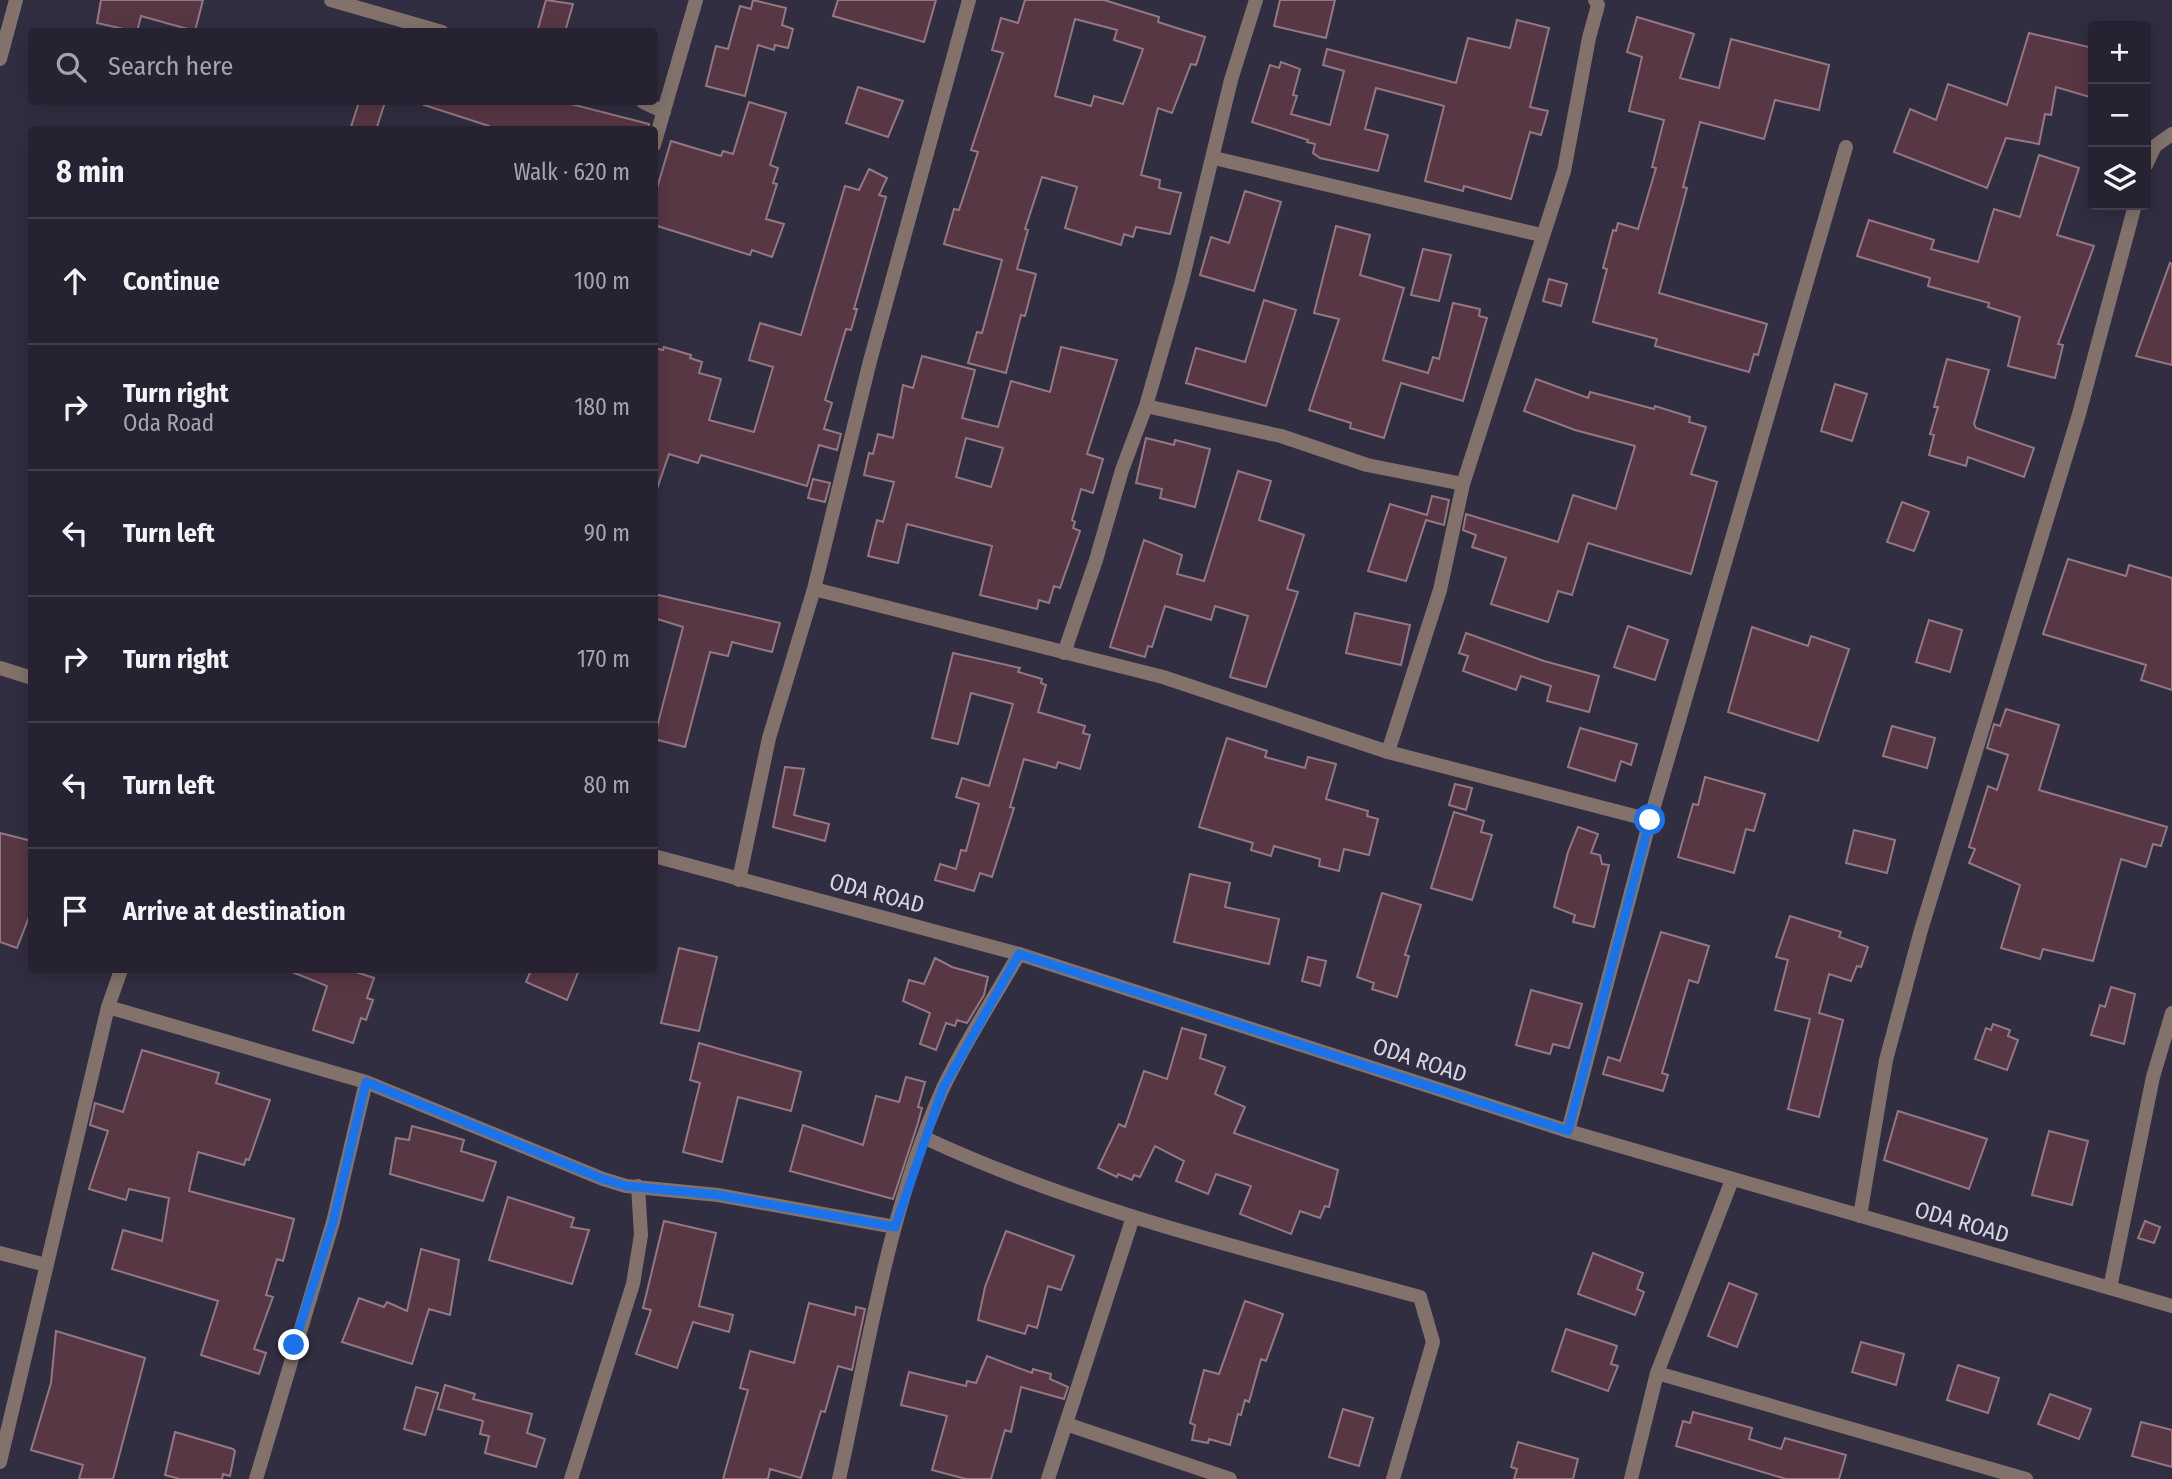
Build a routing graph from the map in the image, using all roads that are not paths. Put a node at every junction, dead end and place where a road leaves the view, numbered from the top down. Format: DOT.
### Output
graph roads {
  1 [pos="16,0"];
  2 [pos="331,0"];
  3 [pos="696,0"];
  4 [pos="969,0"];
  5 [pos="1256,0"];
  6 [pos="1595,0"];
  7 [pos="428,28"];
  8 [pos="0,59"];
  9 [pos="650,105"];
  10 [pos="664,111"];
  11 [pos="658,131"];
  12 [pos="2172,134"];
  13 [pos="1846,147"];
  14 [pos="2151,154"];
  15 [pos="1214,158"];
  16 [pos="2134,210"];
  17 [pos="1541,235"];
  18 [pos="1146,405"];
  19 [pos="1463,484"];
  20 [pos="814,590"];
  21 [pos="1064,653"];
  22 [pos="0,668"];
  23 [pos="28,677"];
  24 [pos="1388,752"];
  25 [pos="1650,820"];
  26 [pos="658,857"];
  27 [pos="739,880"];
  28 [pos="1019,954"];
  29 [pos="120,973"];
  30 [pos="108,1007"];
  31 [pos="2172,1013"];
  32 [pos="366,1082"];
  33 [pos="1568,1131"];
  34 [pos="925,1138"];
  35 [pos="1732,1180"];
  36 [pos="638,1186"];
  37 [pos="1860,1216"];
  38 [pos="1133,1217"];
  39 [pos="895,1227"];
  40 [pos="0,1253"];
  41 [pos="46,1265"];
  42 [pos="2110,1288"];
  43 [pos="2172,1306"];
  44 [pos="1657,1373"];
  45 [pos="1066,1424"];
  46 [pos="0,1462"];
  47 [pos="256,1479"];
  48 [pos="571,1479"];
  49 [pos="839,1479"];
  50 [pos="1048,1479"];
  51 [pos="1230,1479"];
  52 [pos="1393,1479"];
  53 [pos="1631,1479"];
  54 [pos="2026,1479"];
  1 -- 8 [label="street"];
  2 -- 7 [label="street"];
  3 -- 10 [label="street"];
  4 -- 20 [label="street"];
  5 -- 15 [label="street"];
  6 -- 17 [label="street"];
  9 -- 10 [label="street"];
  10 -- 11 [label="street"];
  12 -- 14 [label="street"];
  13 -- 25 [label="street"];
  15 -- 17 [label="street"];
  15 -- 18 [label="street"];
  16 -- 37 [label="street"];
  17 -- 19 [label="street"];
  18 -- 19 [label="street"];
  18 -- 21 [label="street"];
  19 -- 24 [label="street"];
  20 -- 21 [label="street"];
  20 -- 27 [label="street"];
  21 -- 24 [label="street"];
  22 -- 23 [label="street"];
  24 -- 25 [label="street"];
  25 -- 33 [label="street"];
  26 -- 27 [label="street, ODA ROAD"];
  27 -- 28 [label="street, ODA ROAD"];
  28 -- 33 [label="street, ODA ROAD"];
  28 -- 34 [label="street"];
  29 -- 30 [label="street"];
  30 -- 32 [label="street"];
  30 -- 41 [label="street"];
  31 -- 42 [label="street"];
  32 -- 36 [label="street"];
  32 -- 47 [label="street"];
  33 -- 35 [label="street, ODA ROAD"];
  34 -- 38 [label="street"];
  34 -- 39 [label="street"];
  35 -- 37 [label="street, ODA ROAD"];
  35 -- 44 [label="street"];
  36 -- 39 [label="street"];
  36 -- 48 [label="street"];
  37 -- 42 [label="street, ODA ROAD"];
  38 -- 45 [label="street"];
  38 -- 52 [label="street"];
  39 -- 49 [label="street"];
  40 -- 41 [label="street"];
  41 -- 46 [label="street"];
  42 -- 43 [label="street, ODA ROAD"];
  44 -- 53 [label="street"];
  44 -- 54 [label="street"];
  45 -- 50 [label="street"];
  45 -- 51 [label="street"];
}
